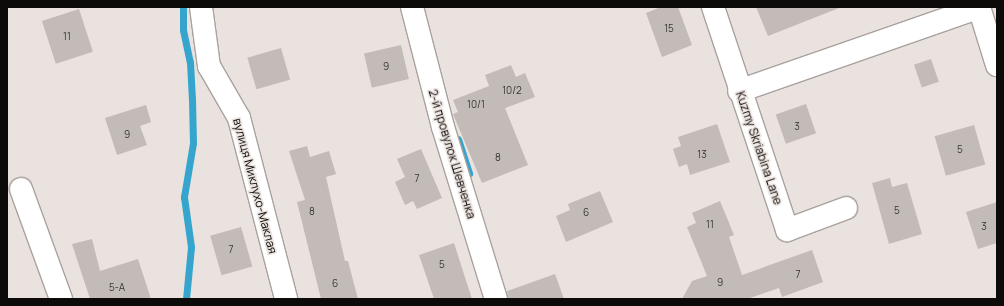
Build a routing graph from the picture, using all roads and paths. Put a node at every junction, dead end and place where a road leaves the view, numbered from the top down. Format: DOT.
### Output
graph roads {
  1 [pos="201,7"];
  2 [pos="412,7"];
  3 [pos="713,7"];
  4 [pos="979,7"];
  5 [pos="997,65"];
  6 [pos="739,90"];
  7 [pos="21,189"];
  8 [pos="846,208"];
  9 [pos="61,299"];
  10 [pos="286,299"];
  11 [pos="496,299"];
  1 -- 10 [label="street, вулиця Миклухо-Маклая"];
  2 -- 11 [label="street, 2-й провулок Шевченка"];
  3 -- 6 [label="street, Kuzmy Skriabina Lane"];
  4 -- 5 [label="street"];
  4 -- 6 [label="street"];
  6 -- 8 [label="street, Kuzmy Skriabina Lane"];
  7 -- 9 [label="street"];
}
